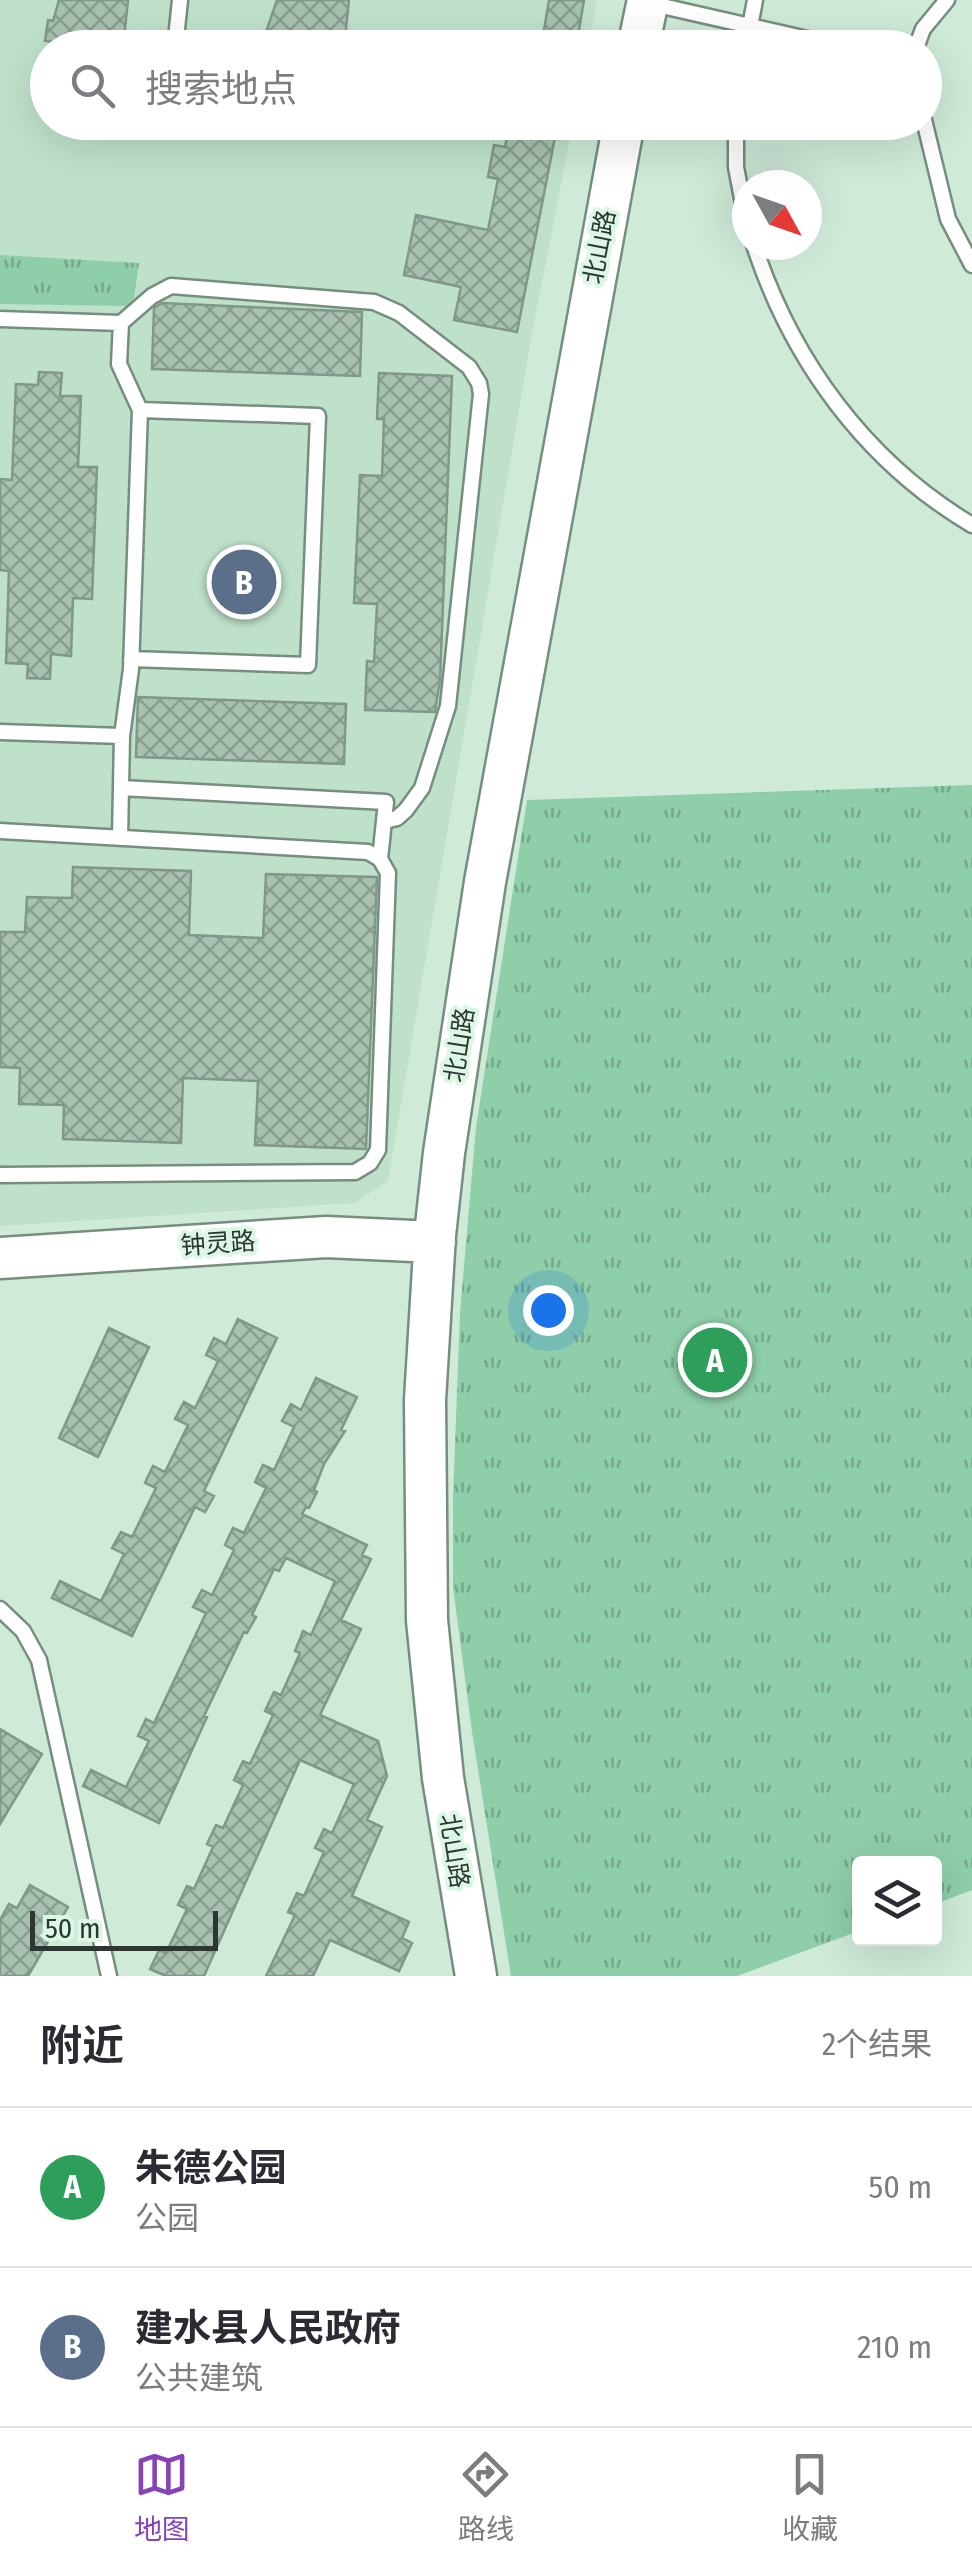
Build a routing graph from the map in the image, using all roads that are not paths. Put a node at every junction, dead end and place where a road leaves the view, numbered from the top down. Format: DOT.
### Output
graph roads {
  1 [pos="180,0"];
  2 [pos="755,0"];
  3 [pos="946,0"];
  4 [pos="639,1"];
  5 [pos="750,26"];
  6 [pos="176,30"];
  7 [pos="624,30"];
  8 [pos="638,30"];
  9 [pos="749,30"];
  10 [pos="768,30"];
  11 [pos="923,30"];
  12 [pos="596,140"];
  13 [pos="621,140"];
  14 [pos="736,140"];
  15 [pos="929,140"];
  16 [pos="737,170"];
  17 [pos="760,260"];
  18 [pos="972,265"];
  19 [pos="0,319"];
  20 [pos="121,322"];
  21 [pos="140,410"];
  22 [pos="972,526"];
  23 [pos="131,659"];
  24 [pos="0,732"];
  25 [pos="122,736"];
  26 [pos="121,788"];
  27 [pos="385,821"];
  28 [pos="0,831"];
  29 [pos="120,838"];
  30 [pos="380,859"];
  31 [pos="0,1175"];
  32 [pos="423,1241"];
  33 [pos="0,1258"];
  34 [pos="0,1609"];
  35 [pos="109,1976"];
  36 [pos="451,1976"];
  37 [pos="476,1976"];
  1 -- 6 [label="lane"];
  2 -- 5 [label="lane"];
  3 -- 11 [label="lane"];
  4 -- 5 [label="lane"];
  4 -- 7 [label="street"];
  4 -- 8 [label="street"];
  5 -- 9 [label="lane"];
  5 -- 10 [label="lane"];
  12 -- 32 [label="street, 北山路"];
  13 -- 32 [label="street, 北山路"];
  14 -- 16 [label="lane"];
  15 -- 18 [label="lane"];
  17 -- 22 [label="lane"];
  19 -- 20 [label="lane"];
  20 -- 21 [label="lane"];
  20 -- 27 [label="lane"];
  21 -- 23 [label="lane"];
  21 -- 23 [label="lane"];
  23 -- 25 [label="lane"];
  24 -- 25 [label="lane"];
  25 -- 26 [label="lane"];
  26 -- 27 [label="lane"];
  26 -- 29 [label="lane"];
  27 -- 30 [label="lane"];
  28 -- 29 [label="lane"];
  29 -- 30 [label="lane"];
  30 -- 31 [label="lane"];
  32 -- 33 [label="street, 钟灵路"];
  32 -- 36 [label="street, 北山路"];
  32 -- 37 [label="street, 北山路"];
  34 -- 35 [label="lane"];
}
